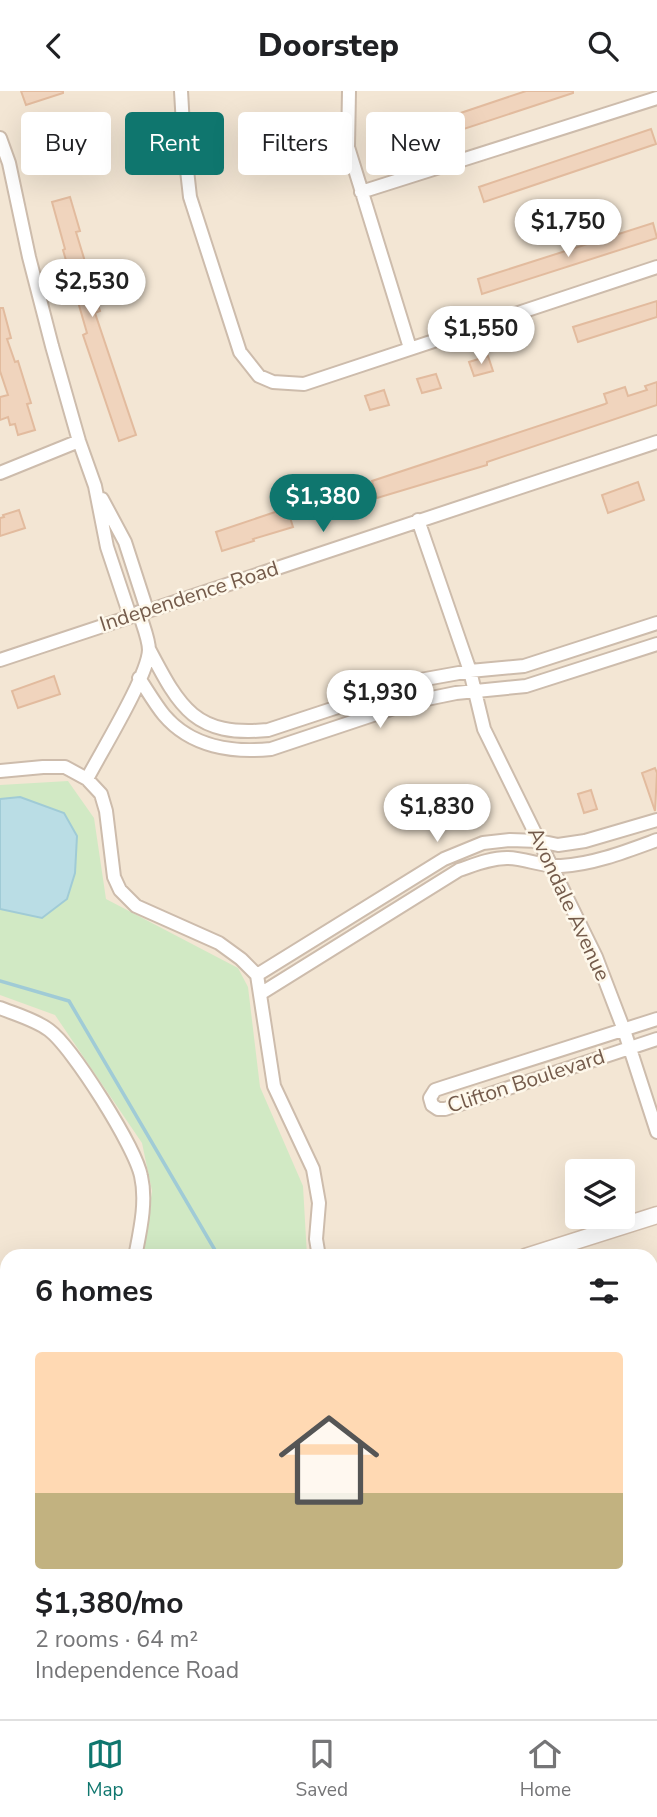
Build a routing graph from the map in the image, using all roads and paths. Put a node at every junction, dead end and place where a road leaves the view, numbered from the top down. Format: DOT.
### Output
graph roads {
  1 [pos="181,91"];
  2 [pos="349,91"];
  3 [pos="657,98"];
  4 [pos="0,138"];
  5 [pos="361,192"];
  6 [pos="657,267"];
  7 [pos="410,348"];
  8 [pos="79,441"];
  9 [pos="657,442"];
  10 [pos="0,473"];
  11 [pos="95,486"];
  12 [pos="418,520"];
  13 [pos="139,613"];
  14 [pos="657,623"];
  15 [pos="657,643"];
  16 [pos="149,649"];
  17 [pos="0,660"];
  18 [pos="470,671"];
  19 [pos="139,678"];
  20 [pos="475,692"];
  21 [pos="0,771"];
  22 [pos="87,779"];
  23 [pos="657,820"];
  24 [pos="657,840"];
  25 [pos="539,841"];
  26 [pos="551,865"];
  27 [pos="257,975"];
  28 [pos="260,994"];
  29 [pos="0,1008"];
  30 [pos="657,1019"];
  31 [pos="624,1030"];
  32 [pos="657,1039"];
  33 [pos="630,1047"];
  34 [pos="657,1132"];
  35 [pos="657,1215"];
  36 [pos="136,1249"];
  37 [pos="318,1249"];
  38 [pos="550,1249"];
  1 -- 7 [label="street"];
  2 -- 5 [label="street"];
  3 -- 5 [label="street"];
  4 -- 8 [label="street"];
  5 -- 7 [label="street"];
  6 -- 7 [label="street"];
  8 -- 10 [label="street"];
  8 -- 11 [label="street"];
  9 -- 12 [label="street, Independence Road"];
  11 -- 13 [label="street"];
  11 -- 13 [label="street"];
  12 -- 13 [label="street, Independence Road"];
  12 -- 18 [label="street, Avondale Avenue"];
  13 -- 16 [label="street"];
  13 -- 17 [label="street, Independence Road"];
  14 -- 18 [label="street"];
  15 -- 20 [label="street"];
  16 -- 18 [label="street"];
  16 -- 19 [label="street"];
  18 -- 20 [label="street, Avondale Avenue"];
  19 -- 20 [label="street"];
  19 -- 22 [label="street"];
  20 -- 25 [label="street, Avondale Avenue"];
  21 -- 22 [label="street"];
  22 -- 27 [label="street"];
  23 -- 25 [label="street"];
  24 -- 26 [label="street"];
  25 -- 26 [label="street, Avondale Avenue"];
  25 -- 27 [label="street"];
  26 -- 28 [label="street"];
  26 -- 31 [label="street, Avondale Avenue"];
  27 -- 28 [label="street"];
  28 -- 37 [label="street"];
  29 -- 36 [label="street"];
  30 -- 31 [label="street, Clifton Boulevard"];
  31 -- 33 [label="street, Avondale Avenue"];
  31 -- 33 [label="street, Clifton Boulevard"];
  32 -- 33 [label="street, Clifton Boulevard"];
  33 -- 34 [label="street, Avondale Avenue"];
  35 -- 38 [label="street"];
}
